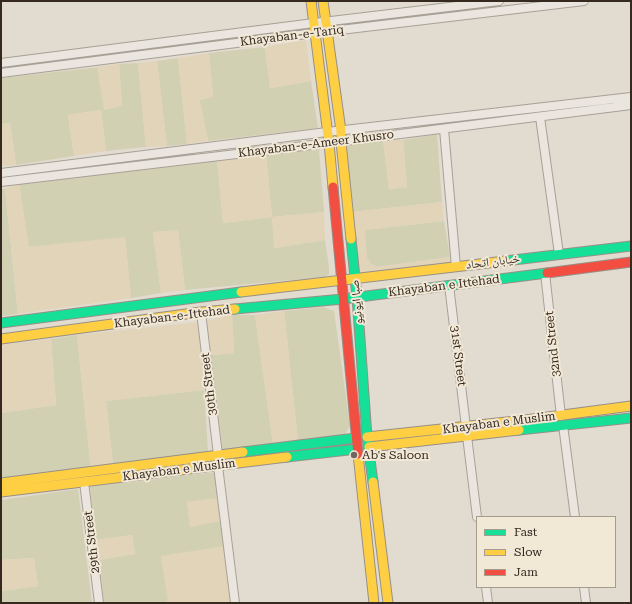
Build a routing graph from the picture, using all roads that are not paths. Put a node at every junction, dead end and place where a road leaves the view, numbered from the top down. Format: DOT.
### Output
graph roads {
  1 [pos="311,1"];
  2 [pos="323,1"];
  3 [pos="498,1"];
  4 [pos="584,1"];
  5 [pos="326,22"];
  6 [pos="314,23"];
  7 [pos="327,32"];
  8 [pos="315,33"];
  9 [pos="1,63"];
  10 [pos="1,73"];
  11 [pos="631,97"];
  12 [pos="596,100"];
  13 [pos="631,105"];
  14 [pos="597,109"];
  15 [pos="540,117"];
  16 [pos="444,129"];
  17 [pos="342,130"];
  18 [pos="327,132"];
  19 [pos="342,142"];
  20 [pos="329,143"];
  21 [pos="60,170"];
  22 [pos="44,172"];
  23 [pos="1,173"];
  24 [pos="1,182"];
  25 [pos="631,246"];
  26 [pos="559,254"];
  27 [pos="631,262"];
  28 [pos="456,267"];
  29 [pos="545,273"];
  30 [pos="355,278"];
  31 [pos="341,280"];
  32 [pos="449,285"];
  33 [pos="357,297"];
  34 [pos="343,300"];
  35 [pos="201,312"];
  36 [pos="1,323"];
  37 [pos="1,339"];
  38 [pos="631,406"];
  39 [pos="613,408"];
  40 [pos="561,416"];
  41 [pos="631,418"];
  42 [pos="614,420"];
  43 [pos="526,425"];
  44 [pos="563,426"];
  45 [pos="467,431"];
  46 [pos="367,437"];
  47 [pos="356,438"];
  48 [pos="369,447"];
  49 [pos="357,449"];
  50 [pos="218,455"];
  51 [pos="218,466"];
  52 [pos="143,470"];
  53 [pos="84,482"];
  54 [pos="1,483"];
  55 [pos="16,486"];
  56 [pos="1,492"];
  57 [pos="477,516"];
  58 [pos="575,516"];
  59 [pos="486,588"];
  60 [pos="584,588"];
  61 [pos="99,603"];
  62 [pos="235,603"];
  63 [pos="374,603"];
  64 [pos="388,603"];
  65 [pos="488,603"];
  66 [pos="586,603"];
  1 -- 6 [label="main road, صبا ایونیو"];
  2 -- 5 [label="main road, صبا ایونیو"];
  3 -- 5 [label="street, Khayaban-e-Tariq"];
  4 -- 7 [label="street, Khayaban-e-Tariq"];
  5 -- 6 [label="street, Khayaban-e-Tariq"];
  5 -- 7 [label="main road, صبا ایونیو"];
  6 -- 8 [label="main road, صبا ایونیو"];
  6 -- 9 [label="street, Khayaban-e-Tariq"];
  7 -- 8 [label="street, Khayaban-e-Tariq"];
  7 -- 17 [label="main road, صبا ایونیو"];
  8 -- 10 [label="street, Khayaban-e-Tariq"];
  8 -- 18 [label="main road, صبا ایونیو"];
  11 -- 12 [label="street, Khayaban-e-Ameer Khusro"];
  12 -- 14 [label="street"];
  12 -- 17 [label="street, Khayaban-e-Ameer Khusro"];
  13 -- 14 [label="street, Khayaban-e-Ameer Khusro"];
  14 -- 15 [label="street, Khayaban-e-Ameer Khusro"];
  15 -- 16 [label="street, Khayaban-e-Ameer Khusro"];
  15 -- 26 [label="street"];
  16 -- 19 [label="street, Khayaban-e-Ameer Khusro"];
  16 -- 28 [label="street"];
  17 -- 18 [label="street, Khayaban-e-Ameer Khusro"];
  17 -- 19 [label="main road, صبا ایونیو"];
  18 -- 20 [label="main road, صبا ایونیو"];
  18 -- 21 [label="street, Khayaban-e-Ameer Khusro"];
  19 -- 20 [label="street, Khayaban-e-Ameer Khusro"];
  19 -- 30 [label="main road, صبا ایونیو"];
  20 -- 21 [label="street, Khayaban-e-Ameer Khusro"];
  20 -- 31 [label="main road, صبا ایونیو"];
  21 -- 22 [label="street, Khayaban-e-Ameer Khusro"];
  22 -- 23 [label="street, Khayaban-e-Ameer Khusro"];
  22 -- 24 [label="street, Khayaban-e-Ameer Khusro"];
  25 -- 26 [label="main road, خیابان اتحاد"];
  26 -- 28 [label="main road, خیابان اتحاد"];
  27 -- 29 [label="main road"];
  28 -- 30 [label="main road, خیابان اتحاد"];
  29 -- 32 [label="main road, Khayaban e Ittehad"];
  29 -- 40 [label="street, 32nd Street"];
  30 -- 31 [label="main road"];
  30 -- 33 [label="main road, صبا ایونیو"];
  31 -- 34 [label="main road, صبا ایونیو"];
  31 -- 36 [label="main road, Khayaban-e-Ittehad"];
  32 -- 33 [label="main road, Khayaban e Ittehad"];
  32 -- 45 [label="street, 31st Street"];
  33 -- 34 [label="main road, Khayaban e Ittehad"];
  33 -- 46 [label="main road, صبا ایونیو"];
  34 -- 35 [label="main road, Khayaban-e-Ittehad"];
  34 -- 47 [label="main road, صبا ایونیو"];
  35 -- 37 [label="main road, Khayaban-e-Ittehad"];
  35 -- 50 [label="street, 30th Street"];
  38 -- 39 [label="main road, Khayaban e Muslim"];
  39 -- 40 [label="main road, Khayaban e Muslim"];
  39 -- 42 [label="main road"];
  40 -- 43 [label="main road, Khayaban e Muslim"];
  41 -- 42 [label="main road, Khayaban e Muslim"];
  42 -- 44 [label="main road, Khayaban e Muslim"];
  43 -- 44 [label="main road, Khayaban e Muslim"];
  43 -- 45 [label="main road, Khayaban e Muslim"];
  44 -- 58 [label="street"];
  45 -- 46 [label="main road, Khayaban e Muslim"];
  45 -- 48 [label="main road, Khayaban e Muslim"];
  45 -- 57 [label="street, 31st Street"];
  46 -- 48 [label="main road, صبا ایونیو"];
  47 -- 49 [label="main road, صبا ایونیو"];
  47 -- 50 [label="main road, Khayaban e Muslim"];
  48 -- 64 [label="main road, صبا ایونیو"];
  49 -- 51 [label="main road, Khayaban e Muslim"];
  49 -- 63 [label="main road, صبا ایونیو"];
  50 -- 52 [label="main road, Khayaban e Muslim"];
  51 -- 52 [label="main road, Khayaban e Muslim"];
  51 -- 62 [label="street"];
  52 -- 53 [label="main road, Khayaban e Muslim"];
  52 -- 55 [label="main road, Khayaban e Muslim"];
  53 -- 55 [label="main road, Khayaban e Muslim"];
  53 -- 61 [label="street, 29th Street"];
  54 -- 55 [label="main road, Khayaban e Muslim"];
  55 -- 56 [label="main road, Khayaban e Muslim"];
  59 -- 65 [label="street"];
  60 -- 66 [label="street"];
}
